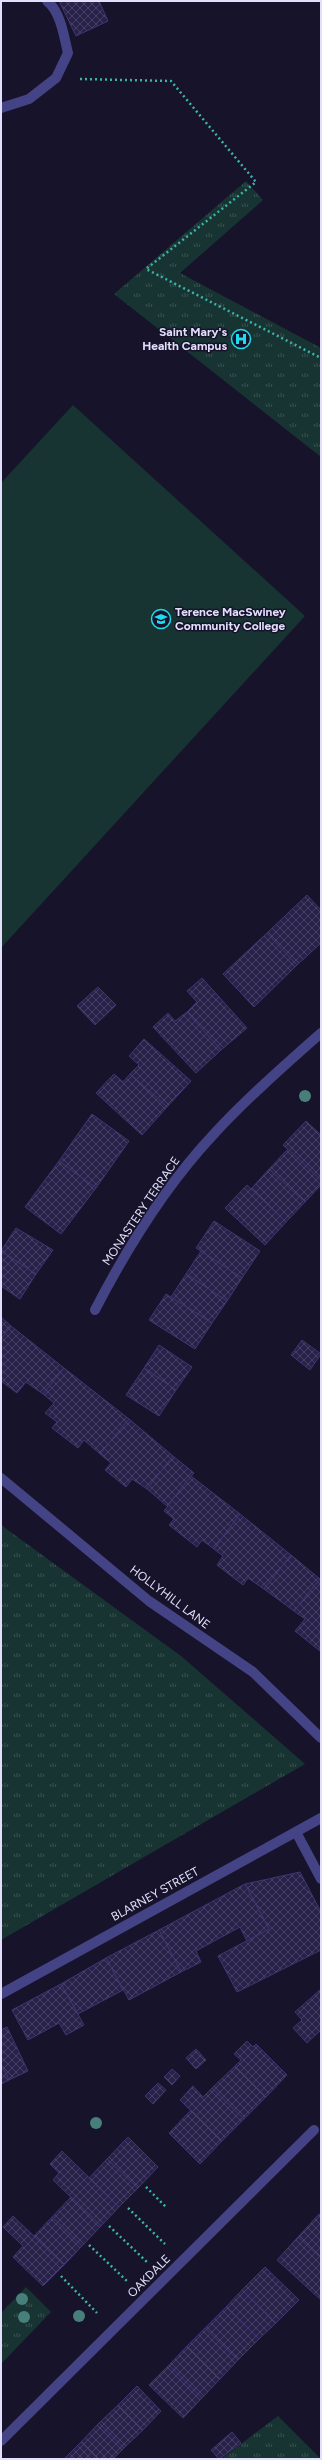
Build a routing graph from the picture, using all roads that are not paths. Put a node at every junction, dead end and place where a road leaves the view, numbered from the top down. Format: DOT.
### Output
graph roads {
  1 [pos="47,1"];
  2 [pos="1,108"];
  3 [pos="321,1033"];
  4 [pos="95,1310"];
  5 [pos="1,1478"];
  6 [pos="321,1738"];
  7 [pos="321,1819"];
  8 [pos="296,1832"];
  9 [pos="321,1879"];
  10 [pos="1,1994"];
  11 [pos="314,2130"];
  12 [pos="1,2441"];
  1 -- 2 [label="street"];
  3 -- 4 [label="street, MONASTERY TERRACE"];
  5 -- 6 [label="street, HOLLYHILL LANE"];
  7 -- 8 [label="street, BLARNEY STREET"];
  8 -- 9 [label="street"];
  8 -- 10 [label="street, BLARNEY STREET"];
  11 -- 12 [label="street, OAKDALE"];
}
